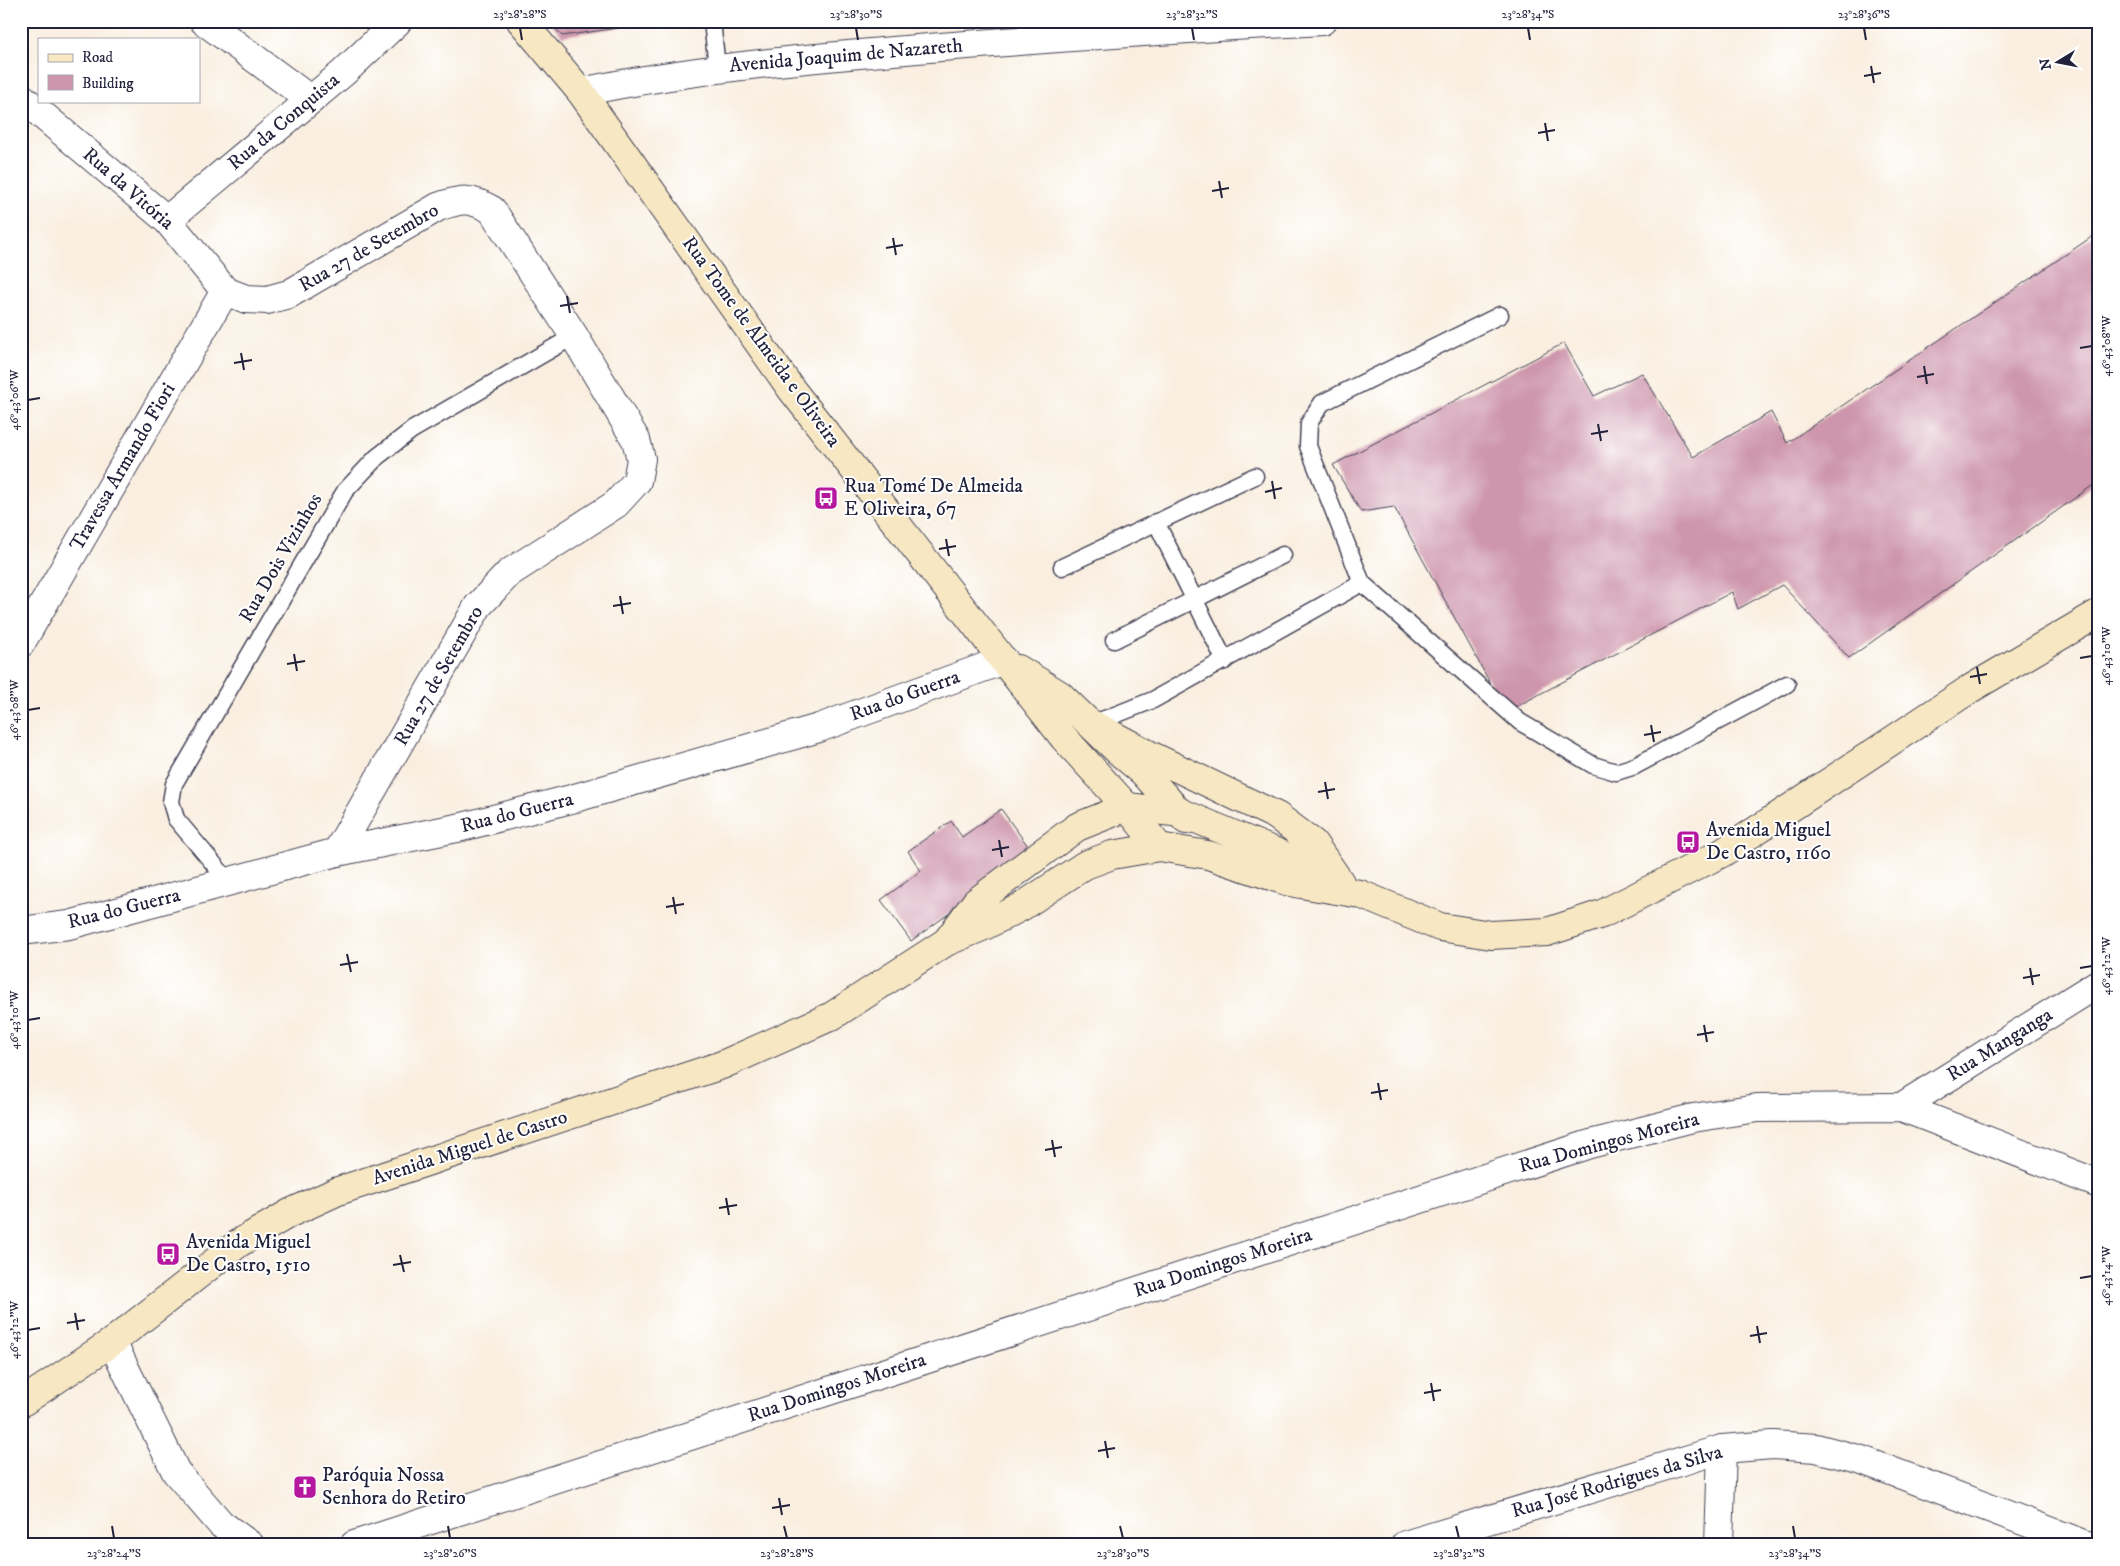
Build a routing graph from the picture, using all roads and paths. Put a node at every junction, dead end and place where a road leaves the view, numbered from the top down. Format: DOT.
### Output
graph roads {
  1 [pos="204,21"];
  2 [pos="521,21"];
  3 [pos="712,21"];
  4 [pos="1322,21"];
  5 [pos="397,22"];
  6 [pos="1158,25"];
  7 [pos="717,68"];
  8 [pos="581,92"];
  9 [pos="21,97"];
  10 [pos="310,100"];
  11 [pos="167,220"];
  12 [pos="225,290"];
  13 [pos="1500,315"];
  14 [pos="574,336"];
  15 [pos="1255,476"];
  16 [pos="1156,522"];
  17 [pos="1283,555"];
  18 [pos="1062,567"];
  19 [pos="1362,583"];
  20 [pos="1195,599"];
  21 [pos="2099,613"];
  22 [pos="1114,640"];
  23 [pos="21,644"];
  24 [pos="1004,660"];
  25 [pos="1225,660"];
  26 [pos="1787,684"];
  27 [pos="1092,724"];
  28 [pos="1127,807"];
  29 [pos="1182,813"];
  30 [pos="1159,847"];
  31 [pos="337,852"];
  32 [pos="1208,855"];
  33 [pos="230,882"];
  34 [pos="1351,889"];
  35 [pos="21,931"];
  36 [pos="946,942"];
  37 [pos="2099,983"];
  38 [pos="1901,1107"];
  39 [pos="2099,1184"];
  40 [pos="112,1342"];
  41 [pos="21,1404"];
  42 [pos="1722,1450"];
  43 [pos="250,1545"];
  44 [pos="354,1545"];
  45 [pos="1405,1545"];
  46 [pos="1719,1545"];
  47 [pos="2087,1545"];
  1 -- 10 [label="street"];
  2 -- 8 [label="street, Rua Tome de Almeida e Oliveira"];
  3 -- 7 [label="lane"];
  4 -- 6 [label="street, Avenida Joaquim de Nazareth"];
  5 -- 10 [label="street, Rua da Conquista"];
  6 -- 7 [label="street, Avenida Joaquim de Nazareth"];
  7 -- 8 [label="street, Avenida Joaquim de Nazareth"];
  8 -- 24 [label="street, Rua Tome de Almeida e Oliveira"];
  9 -- 11 [label="street, Rua da Vitória"];
  10 -- 11 [label="street, Rua da Conquista"];
  11 -- 12 [label="street, Rua da Vitória"];
  12 -- 14 [label="street, Rua 27 de Setembro"];
  12 -- 23 [label="street, Travessa Armando Fiori"];
  13 -- 19 [label="lane"];
  14 -- 31 [label="street, Rua 27 de Setembro"];
  14 -- 33 [label="lane, Rua Dois Vizinhos"];
  15 -- 16 [label="lane"];
  16 -- 18 [label="lane"];
  16 -- 20 [label="lane"];
  17 -- 20 [label="lane"];
  19 -- 25 [label="lane"];
  19 -- 26 [label="lane"];
  20 -- 22 [label="lane"];
  20 -- 25 [label="lane"];
  21 -- 34 [label="street, Avenida Miguel de Castro"];
  24 -- 27 [label="street, Rua Tome de Almeida e Oliveira"];
  24 -- 28 [label="street, Rua Tome de Almeida e Oliveira"];
  24 -- 31 [label="street, Rua do Guerra"];
  25 -- 27 [label="lane"];
  27 -- 29 [label="street, Rua Tome de Almeida e Oliveira"];
  27 -- 34 [label="street"];
  28 -- 29 [label="street, Avenida Miguel de Castro"];
  28 -- 30 [label="street, Rua Tome de Almeida e Oliveira"];
  28 -- 36 [label="street, Avenida Miguel de Castro"];
  29 -- 32 [label="street, Rua Tome de Almeida e Oliveira"];
  29 -- 34 [label="street, Avenida Miguel de Castro"];
  30 -- 32 [label="street, Avenida Miguel de Castro"];
  30 -- 36 [label="street, Avenida Miguel de Castro"];
  31 -- 33 [label="street, Rua do Guerra"];
  32 -- 34 [label="street, Avenida Miguel de Castro"];
  33 -- 35 [label="street, Rua do Guerra"];
  36 -- 40 [label="street, Avenida Miguel de Castro"];
  37 -- 38 [label="street, Rua Manganga"];
  38 -- 39 [label="street, Rua Domingos Moreira"];
  38 -- 44 [label="street, Rua Domingos Moreira"];
  40 -- 41 [label="street, Avenida Miguel de Castro"];
  40 -- 43 [label="street"];
  42 -- 45 [label="street, Rua José Rodrigues da Silva"];
  42 -- 46 [label="street"];
  42 -- 47 [label="street, Rua José Rodrigues da Silva"];
}
